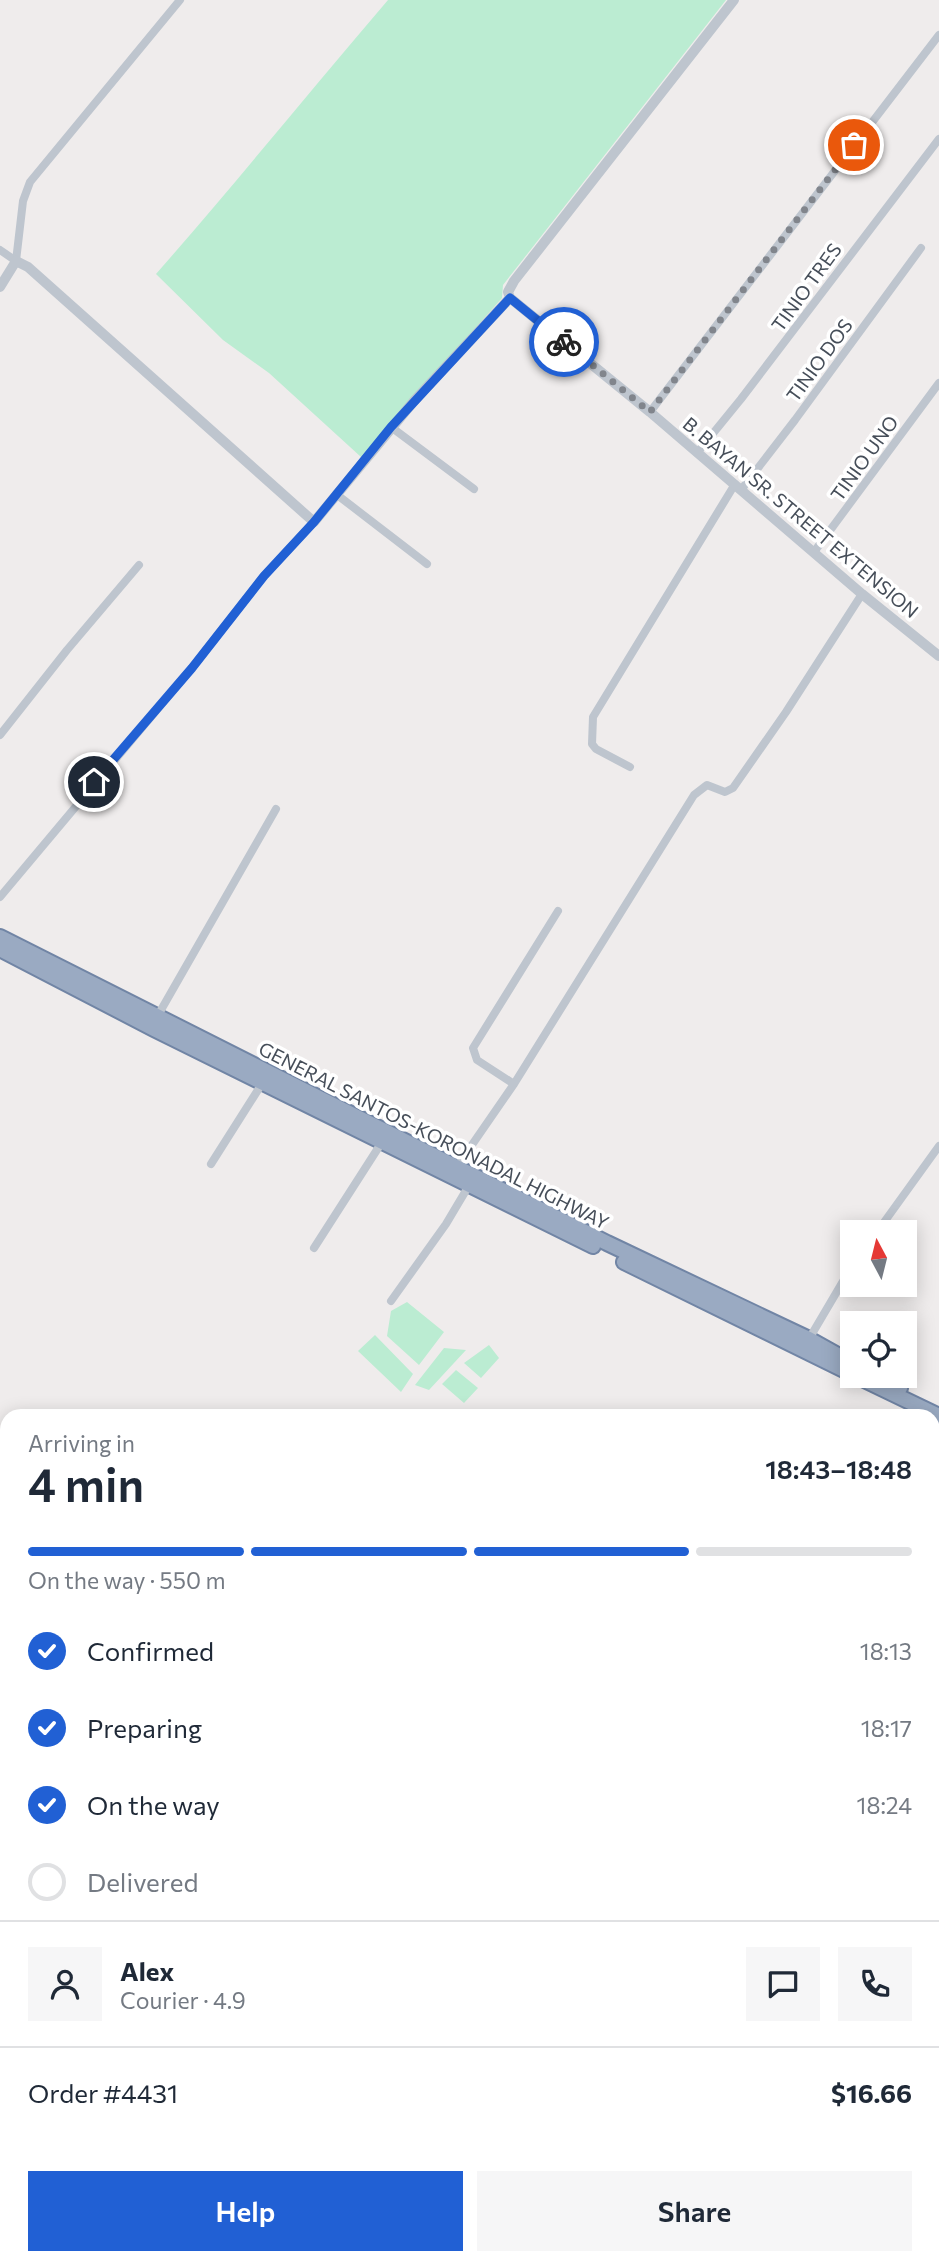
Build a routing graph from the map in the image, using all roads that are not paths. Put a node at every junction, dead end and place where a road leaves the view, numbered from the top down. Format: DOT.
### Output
graph roads {
  1 [pos="180,0"];
  2 [pos="734,0"];
  3 [pos="939,36"];
  4 [pos="939,139"];
  5 [pos="921,247"];
  6 [pos="0,250"];
  7 [pos="16,261"];
  8 [pos="0,287"];
  9 [pos="510,298"];
  10 [pos="939,383"];
  11 [pos="650,412"];
  12 [pos="391,427"];
  13 [pos="697,453"];
  14 [pos="738,487"];
  15 [pos="474,489"];
  16 [pos="336,494"];
  17 [pos="314,522"];
  18 [pos="814,552"];
  19 [pos="427,564"];
  20 [pos="139,565"];
  21 [pos="862,594"];
  22 [pos="939,656"];
  23 [pos="0,735"];
  24 [pos="629,767"];
  25 [pos="276,809"];
  26 [pos="0,897"];
  27 [pos="558,911"];
  28 [pos="0,937"];
  29 [pos="0,949"];
  30 [pos="27,957"];
  31 [pos="157,1017"];
  32 [pos="263,1082"];
  33 [pos="514,1084"];
  34 [pos="382,1142"];
  35 [pos="939,1146"];
  36 [pos="211,1164"];
  37 [pos="454,1172"];
  38 [pos="472,1180"];
  39 [pos="886,1220"];
  40 [pos="314,1248"];
  41 [pos="840,1286"];
  42 [pos="391,1301"];
  43 [pos="808,1339"];
  44 [pos="840,1356"];
  45 [pos="840,1368"];
  46 [pos="881,1388"];
  47 [pos="902,1388"];
  48 [pos="939,1407"];
  49 [pos="924,1409"];
  1 -- 7 [label="street"];
  2 -- 9 [label="street"];
  3 -- 11 [label="street"];
  4 -- 13 [label="street, TINIO TRES"];
  5 -- 14 [label="street, TINIO DOS"];
  6 -- 7 [label="street"];
  7 -- 8 [label="street"];
  7 -- 17 [label="street"];
  9 -- 11 [label="street, B. BAYAN SR. STREET EXTENSION"];
  9 -- 12 [label="street"];
  10 -- 18 [label="street, TINIO UNO"];
  11 -- 13 [label="street, B. BAYAN SR. STREET EXTENSION"];
  12 -- 15 [label="street"];
  12 -- 16 [label="street"];
  13 -- 14 [label="street, B. BAYAN SR. STREET EXTENSION"];
  14 -- 18 [label="street, B. BAYAN SR. STREET EXTENSION"];
  14 -- 24 [label="street, TINIO DOS"];
  16 -- 17 [label="street"];
  16 -- 19 [label="street"];
  17 -- 26 [label="street"];
  18 -- 21 [label="street, B. BAYAN SR. STREET EXTENSION"];
  20 -- 23 [label="street"];
  21 -- 22 [label="street, B. BAYAN SR. STREET EXTENSION"];
  21 -- 33 [label="street"];
  25 -- 31 [label="street"];
  27 -- 33 [label="street"];
  28 -- 30 [label="highway, GENERAL SANTOS-KORONADAL HIGHWAY"];
  29 -- 30 [label="highway, GENERAL SANTOS-KORONADAL HIGHWAY"];
  30 -- 31 [label="highway, GENERAL SANTOS-KORONADAL HIGHWAY"];
  30 -- 32 [label="highway, GENERAL SANTOS-KORONADAL HIGHWAY"];
  31 -- 37 [label="highway, GENERAL SANTOS-KORONADAL HIGHWAY"];
  32 -- 34 [label="highway, GENERAL SANTOS-KORONADAL HIGHWAY"];
  32 -- 36 [label="street"];
  33 -- 37 [label="street"];
  34 -- 37 [label="highway, GENERAL SANTOS-KORONADAL HIGHWAY"];
  34 -- 40 [label="street"];
  35 -- 39 [label="street"];
  37 -- 38 [label="highway, GENERAL SANTOS-KORONADAL HIGHWAY"];
  38 -- 42 [label="street"];
  38 -- 43 [label="highway, GENERAL SANTOS-KORONADAL HIGHWAY"];
  38 -- 45 [label="highway, GENERAL SANTOS-KORONADAL HIGHWAY"];
  41 -- 43 [label="street"];
  43 -- 44 [label="highway, GENERAL SANTOS-KORONADAL HIGHWAY"];
  46 -- 49 [label="highway, GENERAL SANTOS-KORONADAL HIGHWAY"];
  47 -- 48 [label="highway"];
}
